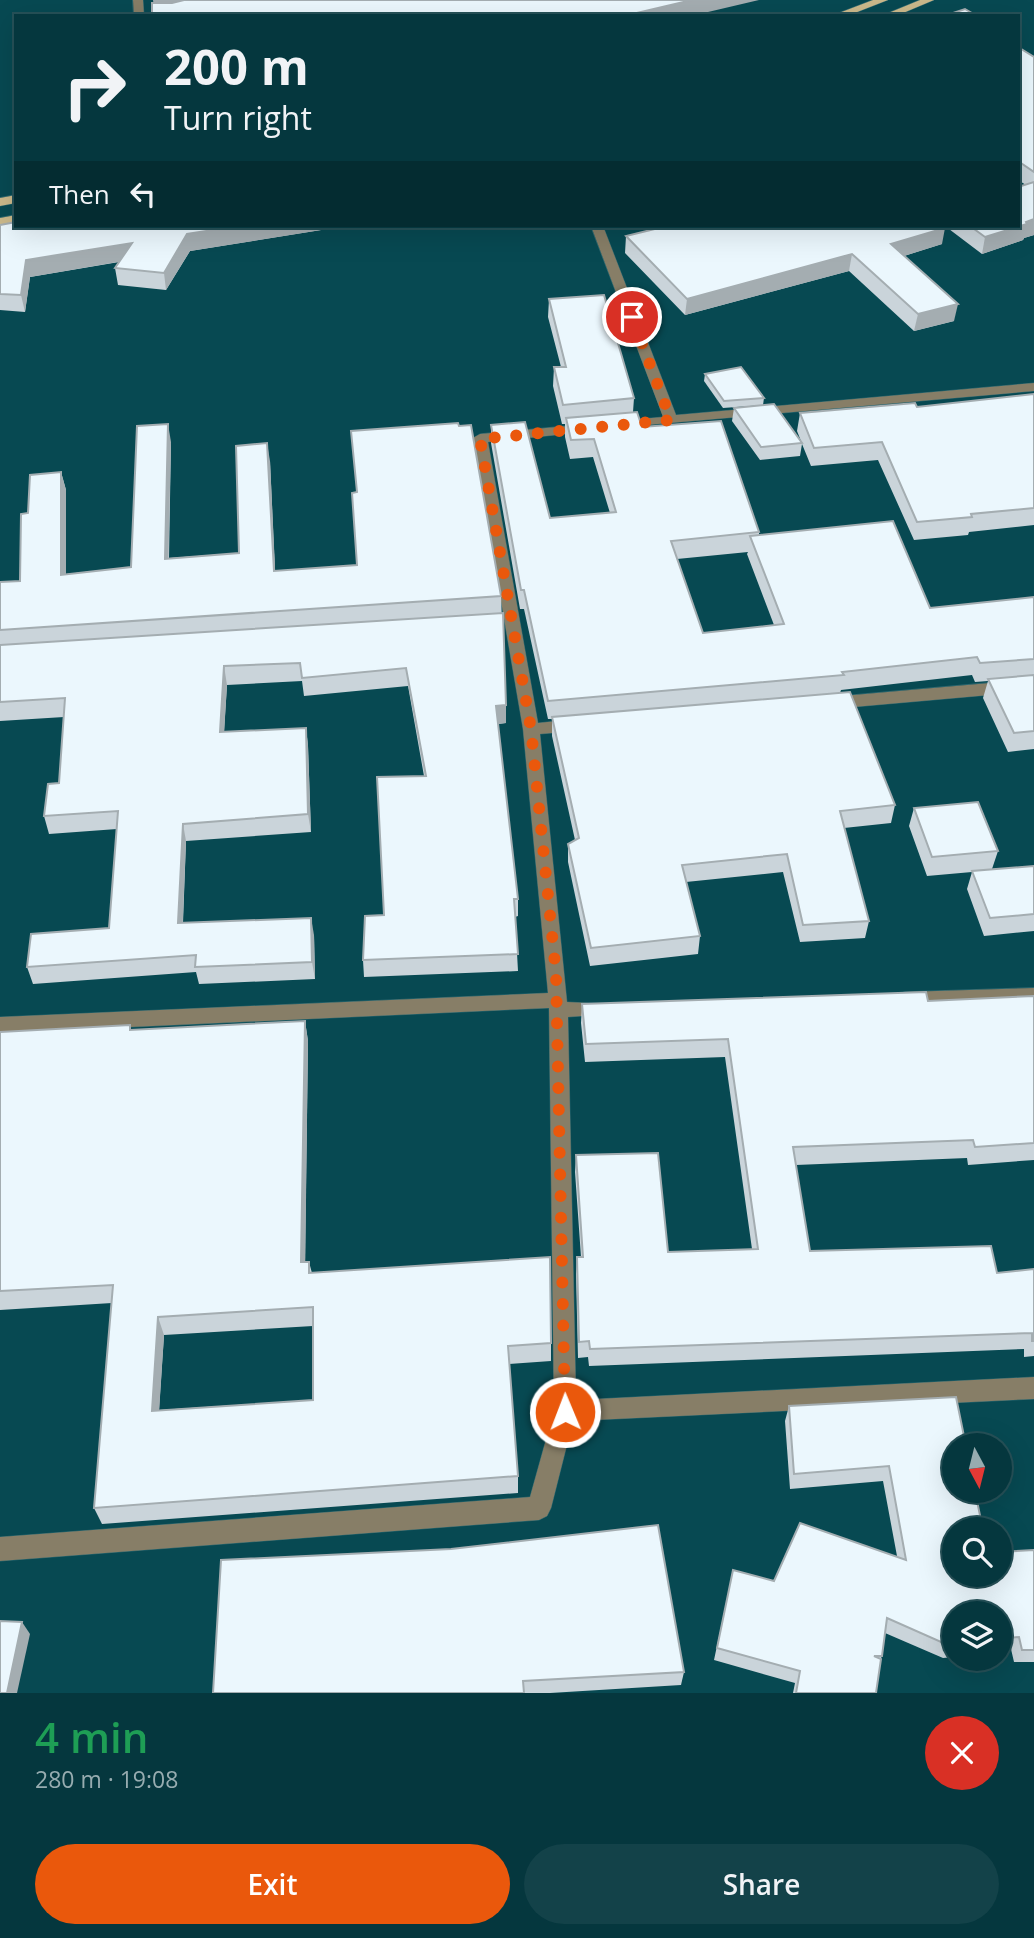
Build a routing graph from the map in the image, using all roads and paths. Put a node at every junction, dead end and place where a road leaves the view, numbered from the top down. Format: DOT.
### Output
graph roads {
  1 [pos="883,0"];
  2 [pos="929,0"];
  3 [pos="842,14"];
  4 [pos="891,14"];
  5 [pos="598,228"];
  6 [pos="1034,387"];
  7 [pos="671,420"];
  8 [pos="1034,685"];
  9 [pos="816,704"];
  10 [pos="599,723"];
  11 [pos="531,729"];
  12 [pos="1034,996"];
  13 [pos="884,1000"];
  14 [pos="558,1005"];
  15 [pos="625,1008"];
  16 [pos="0,1026"];
  17 [pos="1034,1388"];
  18 [pos="565,1412"];
  19 [pos="0,1549"];
  1 -- 3 [label="main road"];
  2 -- 4 [label="main road"];
  5 -- 7 [label="street"];
  6 -- 7 [label="street"];
  7 -- 11 [label="street"];
  8 -- 9 [label="street"];
  10 -- 11 [label="street"];
  11 -- 14 [label="street"];
  12 -- 13 [label="street"];
  14 -- 15 [label="street"];
  14 -- 16 [label="street"];
  14 -- 18 [label="street"];
  17 -- 18 [label="street"];
  18 -- 19 [label="street"];
}
